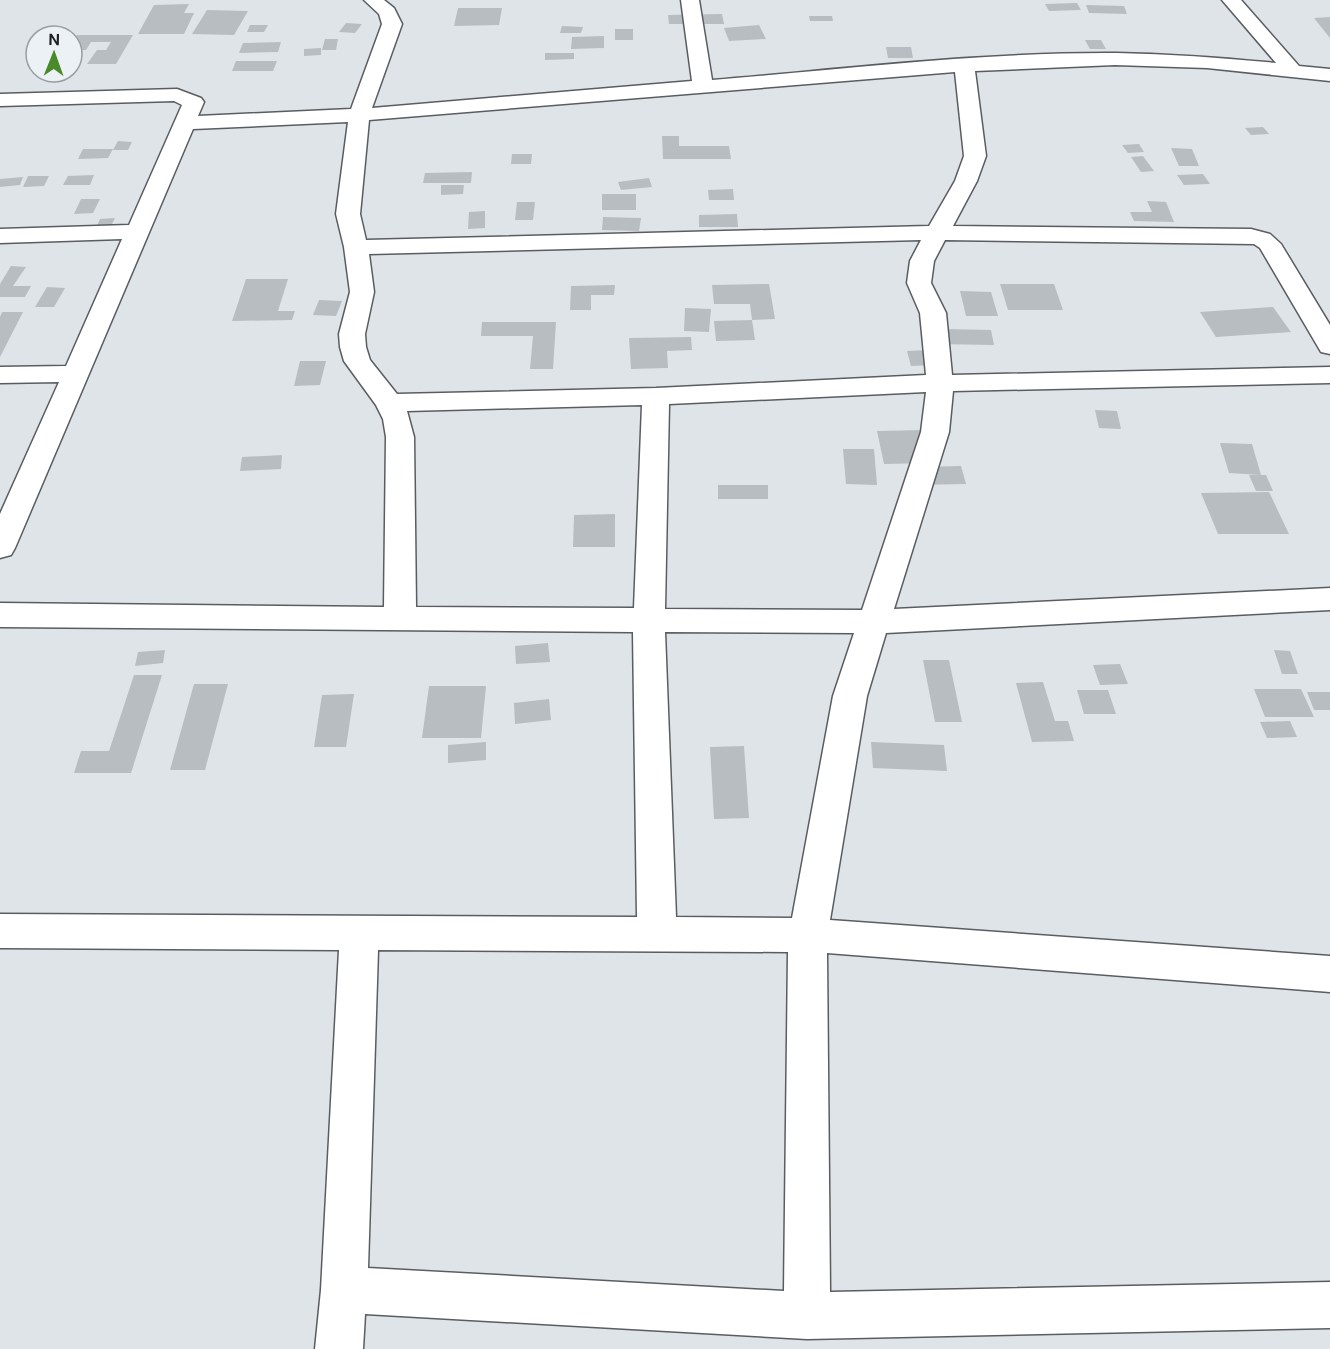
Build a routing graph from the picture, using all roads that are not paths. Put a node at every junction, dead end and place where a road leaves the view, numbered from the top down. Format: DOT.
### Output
graph roads {
  1 [pos="373,0"];
  2 [pos="690,0"];
  3 [pos="1231,0"];
  4 [pos="964,65"];
  5 [pos="1293,71"];
  6 [pos="1330,75"];
  7 [pos="703,87"];
  8 [pos="0,100"];
  9 [pos="359,115"];
  10 [pos="184,123"];
  11 [pos="136,232"];
  12 [pos="939,233"];
  13 [pos="0,236"];
  14 [pos="356,247"];
  15 [pos="1330,346"];
  16 [pos="76,374"];
  17 [pos="0,375"];
  18 [pos="1330,375"];
  19 [pos="940,383"];
  20 [pos="656,396"];
  21 [pos="389,403"];
  22 [pos="0,548"];
  23 [pos="1330,599"];
  24 [pos="0,615"];
  25 [pos="400,617"];
  26 [pos="649,619"];
  27 [pos="873,622"];
  28 [pos="0,931"];
  29 [pos="359,933"];
  30 [pos="657,934"];
  31 [pos="808,935"];
  32 [pos="1330,974"];
  33 [pos="344,1290"];
  34 [pos="1330,1305"];
  35 [pos="807,1316"];
  36 [pos="339,1349"];
  1 -- 9 [label="street"];
  2 -- 7 [label="street"];
  3 -- 5 [label="street"];
  4 -- 5 [label="street"];
  4 -- 7 [label="street"];
  4 -- 12 [label="street"];
  5 -- 6 [label="street"];
  7 -- 9 [label="street"];
  8 -- 10 [label="street"];
  9 -- 10 [label="street"];
  9 -- 14 [label="street"];
  10 -- 11 [label="street"];
  11 -- 13 [label="street"];
  11 -- 16 [label="street"];
  12 -- 14 [label="street"];
  12 -- 15 [label="street"];
  12 -- 19 [label="street"];
  14 -- 21 [label="street"];
  16 -- 17 [label="street"];
  16 -- 22 [label="street"];
  18 -- 19 [label="street"];
  19 -- 20 [label="street"];
  19 -- 27 [label="street"];
  20 -- 21 [label="street"];
  20 -- 26 [label="street"];
  21 -- 25 [label="street"];
  23 -- 27 [label="street"];
  24 -- 25 [label="street"];
  25 -- 26 [label="street"];
  26 -- 27 [label="street"];
  26 -- 30 [label="street"];
  27 -- 31 [label="street"];
  28 -- 29 [label="street"];
  29 -- 30 [label="street"];
  29 -- 33 [label="street"];
  30 -- 31 [label="street"];
  31 -- 32 [label="street"];
  31 -- 35 [label="street"];
  33 -- 35 [label="street"];
  33 -- 36 [label="street"];
  34 -- 35 [label="street"];
}
